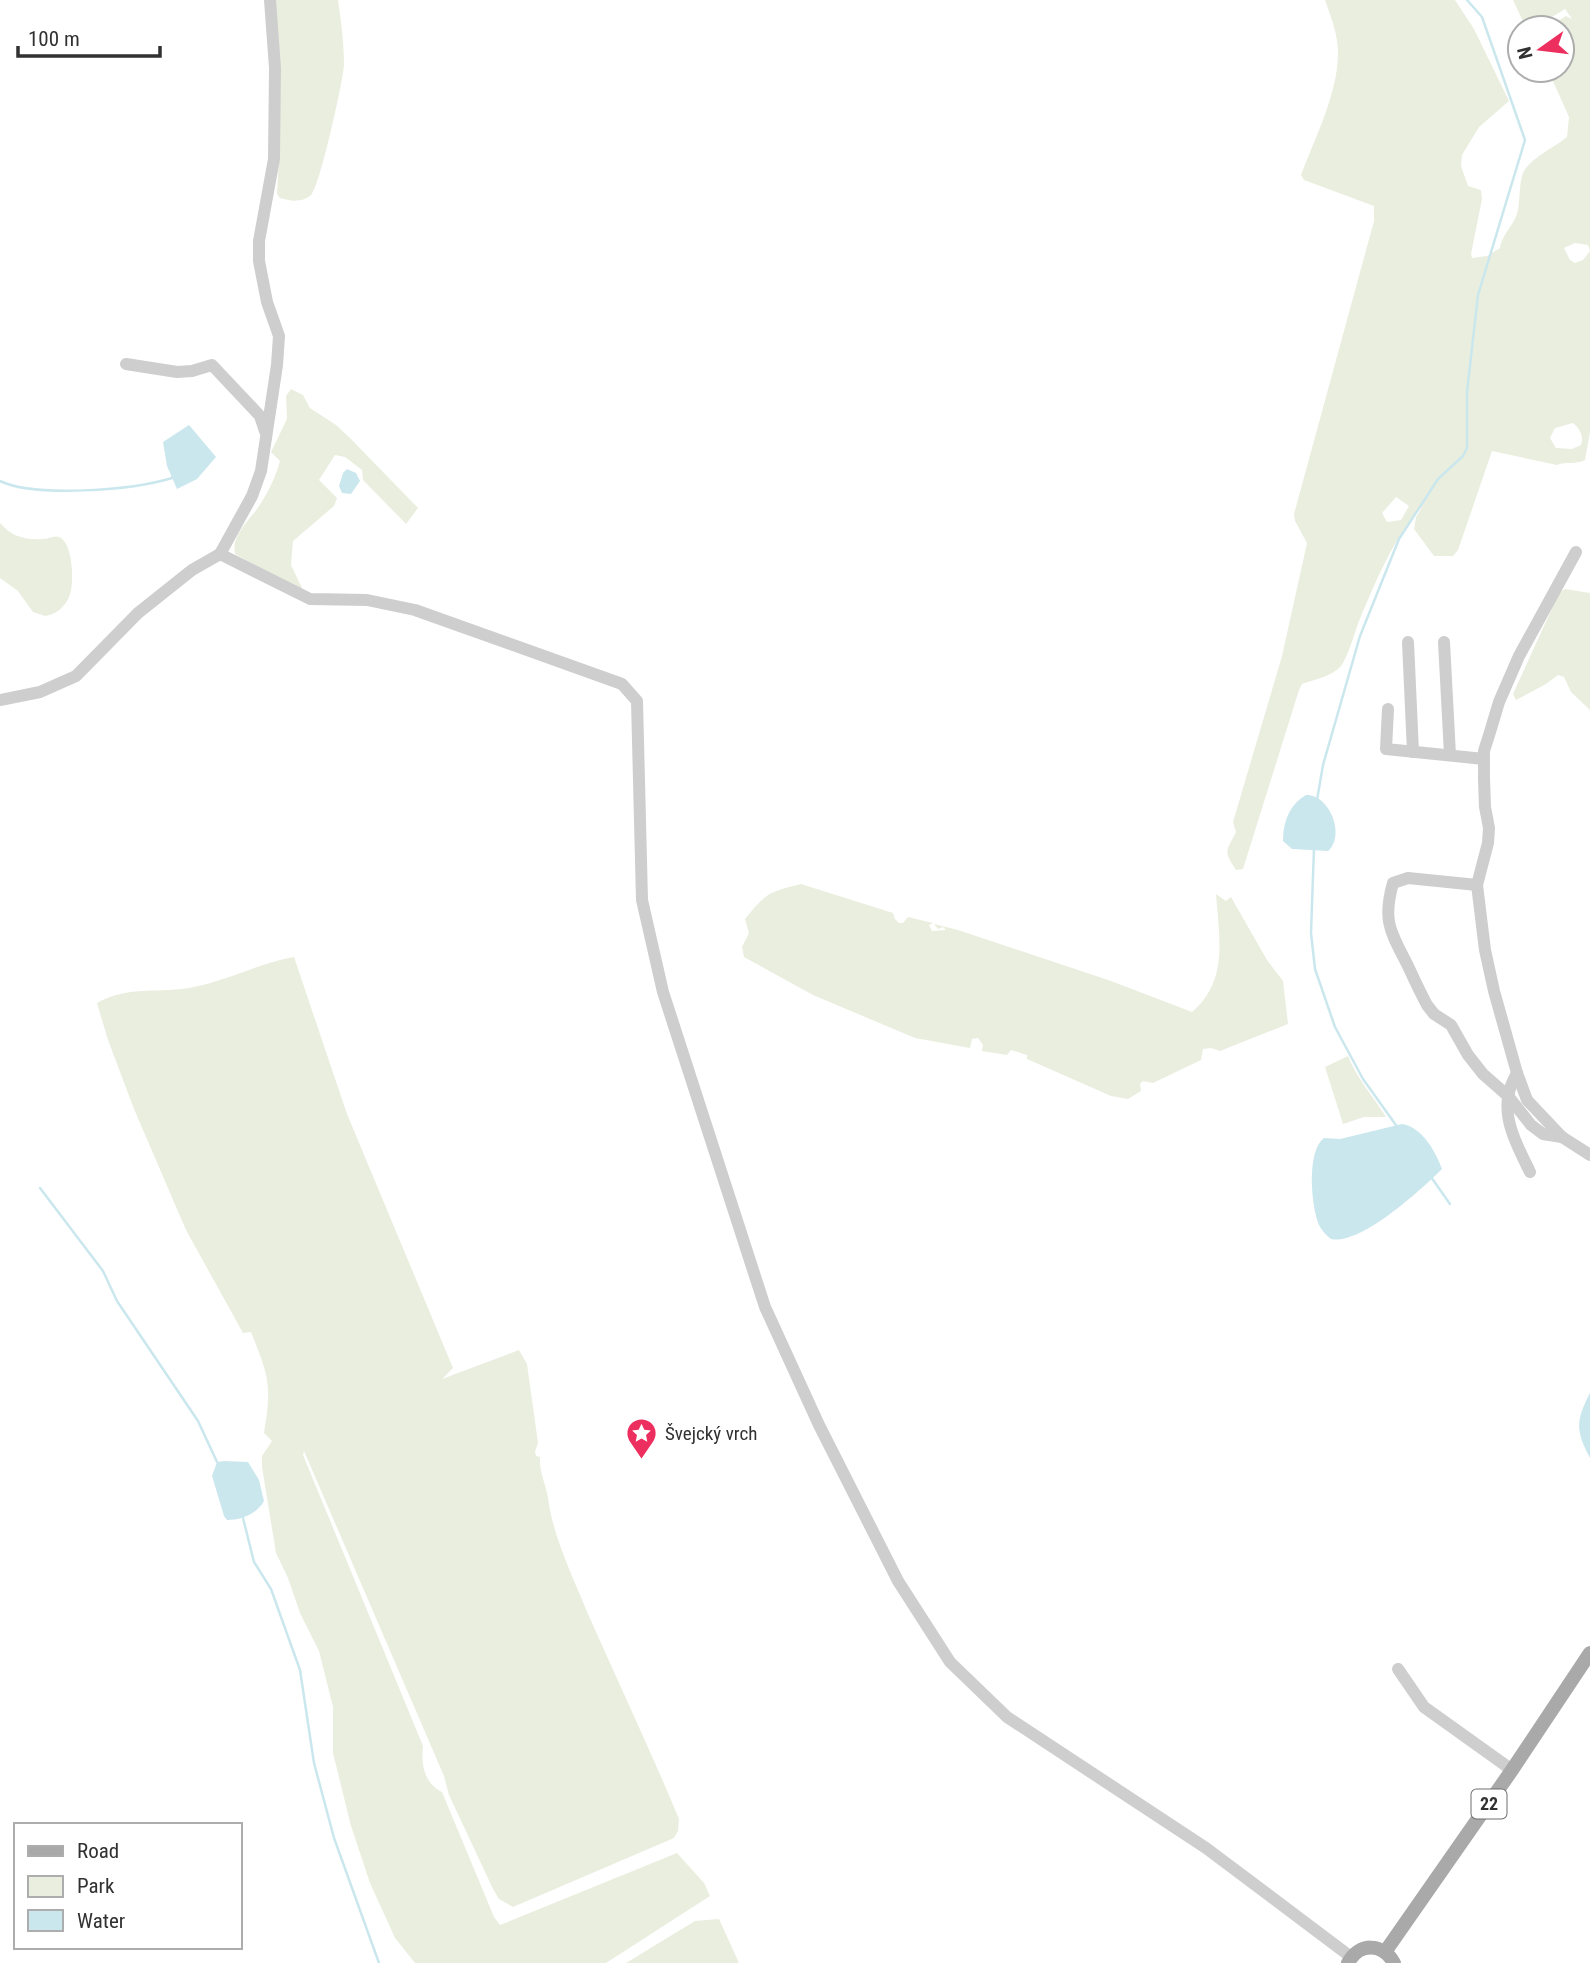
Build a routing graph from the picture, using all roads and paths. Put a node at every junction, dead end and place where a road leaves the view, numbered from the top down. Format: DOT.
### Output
graph roads {
  1 [pos="270,0"];
  2 [pos="126,364"];
  3 [pos="267,435"];
  4 [pos="1576,552"];
  5 [pos="220,554"];
  6 [pos="1408,642"];
  7 [pos="1444,642"];
  8 [pos="0,700"];
  9 [pos="1388,709"];
  10 [pos="1413,752"];
  11 [pos="1450,755"];
  12 [pos="1484,759"];
  13 [pos="1477,885"];
  14 [pos="1517,1073"];
  15 [pos="1508,1096"];
  16 [pos="1562,1137"];
  17 [pos="1590,1155"];
  18 [pos="1530,1172"];
  19 [pos="1590,1653"];
  20 [pos="1398,1669"];
  21 [pos="1512,1770"];
  22 [pos="1389,1957"];
  23 [pos="1349,1960"];
  1 -- 3 [label="street"];
  2 -- 3 [label="street"];
  3 -- 5 [label="street"];
  4 -- 12 [label="street"];
  5 -- 8 [label="street"];
  5 -- 23 [label="street"];
  6 -- 10 [label="street"];
  7 -- 11 [label="street"];
  9 -- 10 [label="street"];
  10 -- 11 [label="street"];
  11 -- 12 [label="street"];
  12 -- 13 [label="street"];
  13 -- 14 [label="street"];
  13 -- 15 [label="street"];
  14 -- 15 [label="street"];
  14 -- 16 [label="street"];
  15 -- 16 [label="street"];
  15 -- 18 [label="street"];
  16 -- 17 [label="street"];
  19 -- 21 [label="main road, 22"];
  20 -- 21 [label="street"];
  21 -- 22 [label="main road, 22"];
  22 -- 23 [label="main road, 22"];
}
